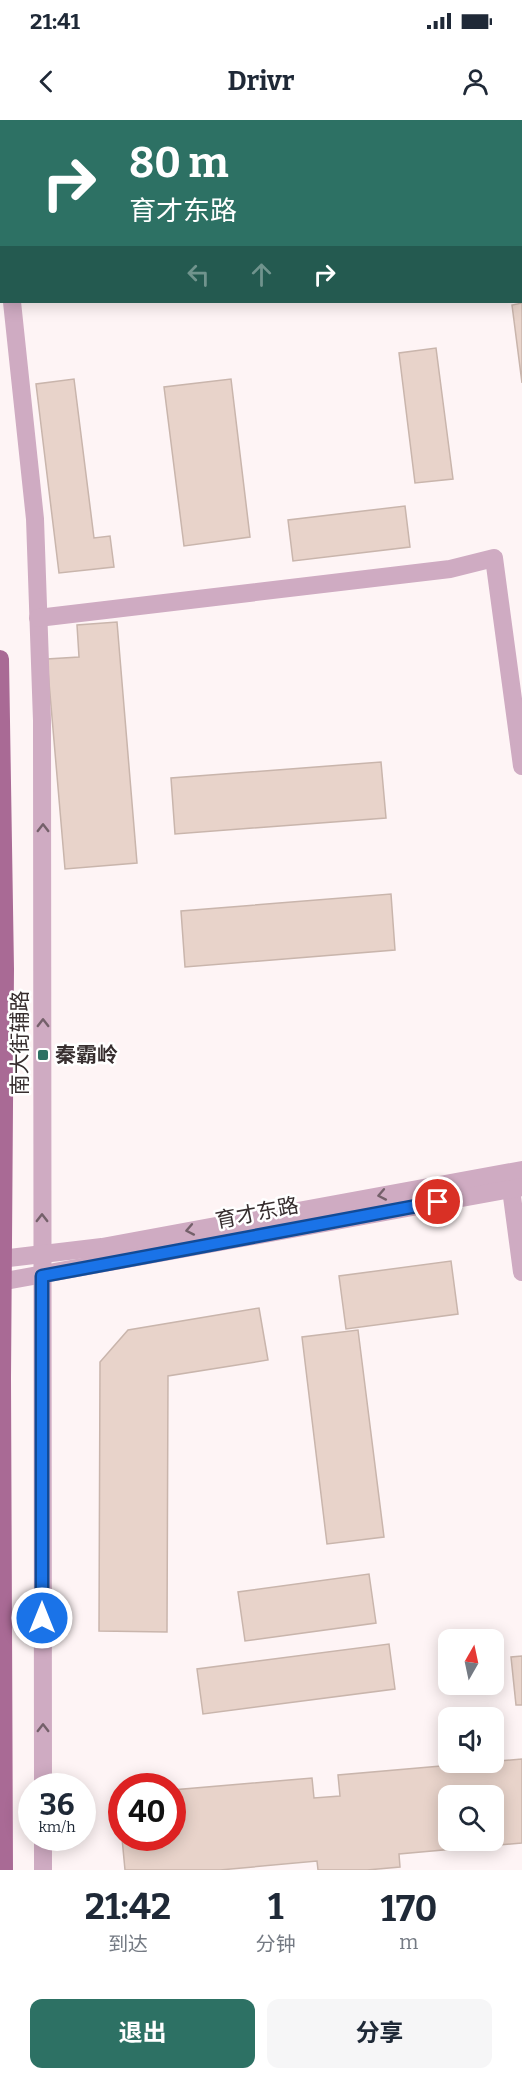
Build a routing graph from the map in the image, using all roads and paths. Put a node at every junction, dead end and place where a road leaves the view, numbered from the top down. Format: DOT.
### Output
graph roads {
  1 [pos="12,303"];
  2 [pos="38,618"];
  3 [pos="0,659"];
  4 [pos="522,766"];
  5 [pos="522,1170"];
  6 [pos="517,1188"];
  7 [pos="42,1256"];
  8 [pos="1,1259"];
  9 [pos="522,1272"];
  10 [pos="42,1276"];
  11 [pos="2,1282"];
  12 [pos="43,1773"];
  13 [pos="43,1851"];
  14 [pos="4,1870"];
  15 [pos="43,1870"];
  1 -- 2 [label="street, 南大街辅路"];
  2 -- 4 [label="street"];
  7 -- 2 [label="street, 南大街辅路, one-way"];
  3 -- 8 [label="main road"];
  5 -- 7 [label="street, 育才东路, one-way"];
  6 -- 9 [label="street"];
  6 -- 10 [label="street, 育才东路"];
  7 -- 8 [label="street, 育才东路"];
  7 -- 10 [label="street, 南大街辅路"];
  8 -- 11 [label="main road"];
  10 -- 11 [label="street, 育才东路"];
  12 -- 10 [label="street, 南大街辅路, one-way"];
  11 -- 14 [label="main road"];
  13 -- 15 [label="street"];
}
